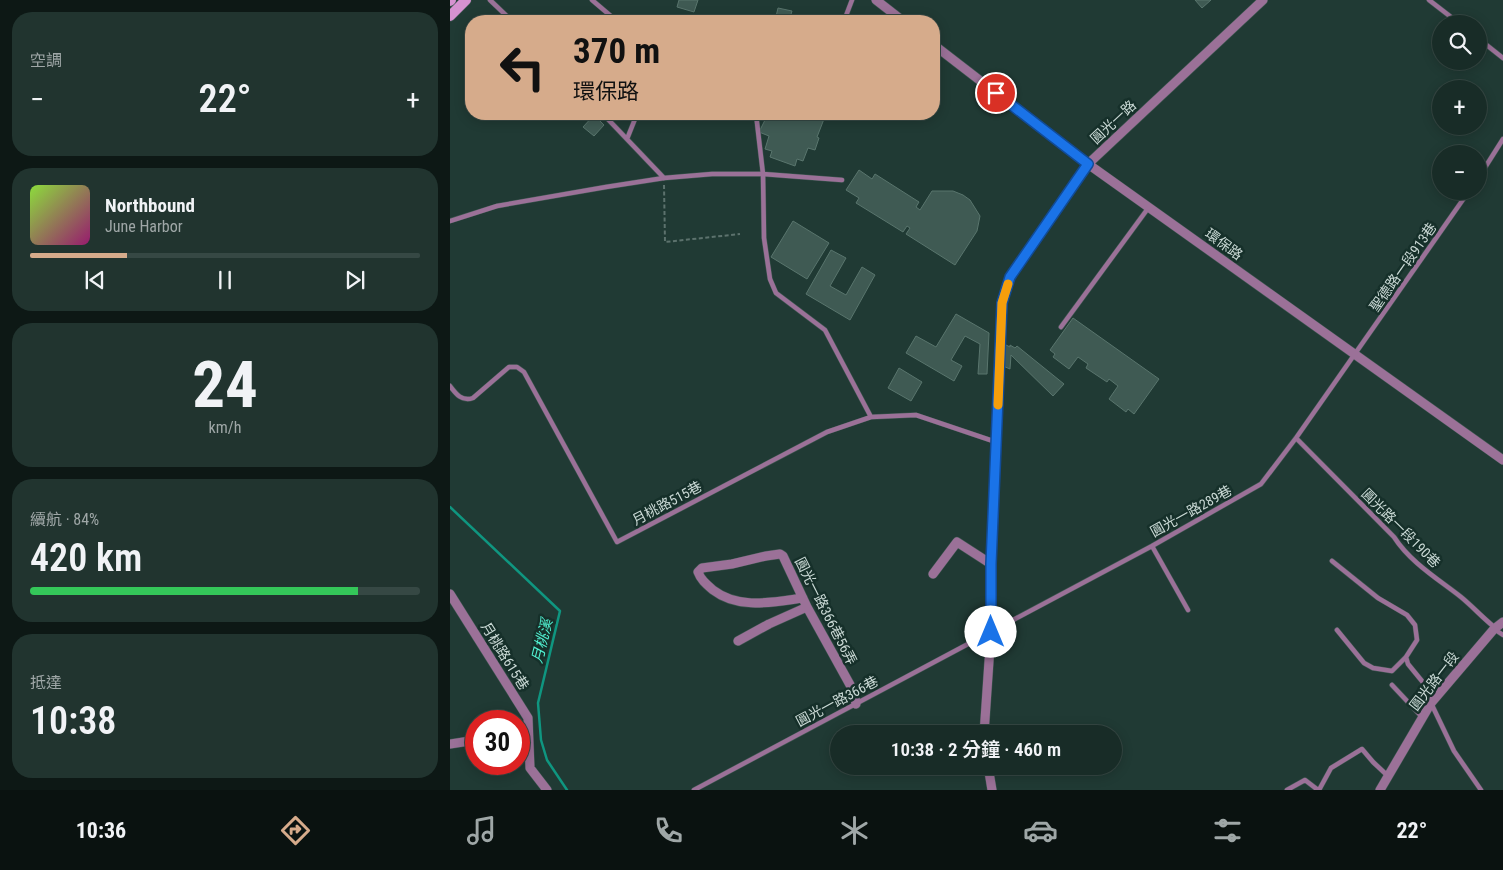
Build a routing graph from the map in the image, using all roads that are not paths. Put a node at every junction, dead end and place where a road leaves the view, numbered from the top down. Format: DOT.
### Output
graph roads {
  1 [pos="466,0"];
  2 [pos="490,0"];
  3 [pos="592,0"];
  4 [pos="852,0"];
  5 [pos="876,0"];
  6 [pos="1262,0"];
  7 [pos="1429,0"];
  8 [pos="506,15"];
  9 [pos="610,15"];
  10 [pos="846,15"];
  11 [pos="895,15"];
  12 [pos="1448,15"];
  13 [pos="450,16"];
  14 [pos="1487,45"];
  15 [pos="940,50"];
  16 [pos="1503,58"];
  17 [pos="609,120"];
  18 [pos="635,120"];
  19 [pos="757,120"];
  20 [pos="627,139"];
  21 [pos="1503,139"];
  22 [pos="1088,164"];
  23 [pos="1487,164"];
  24 [pos="763,174"];
  25 [pos="664,178"];
  26 [pos="842,180"];
  27 [pos="1463,200"];
  28 [pos="1149,207"];
  29 [pos="450,221"];
  30 [pos="1062,327"];
  31 [pos="1355,355"];
  32 [pos="450,386"];
  33 [pos="871,417"];
  34 [pos="1296,438"];
  35 [pos="996,442"];
  36 [pos="1503,460"];
  37 [pos="1152,546"];
  38 [pos="1332,561"];
  39 [pos="991,564"];
  40 [pos="932,574"];
  41 [pos="450,594"];
  42 [pos="805,603"];
  43 [pos="1188,610"];
  44 [pos="1503,622"];
  45 [pos="1337,630"];
  46 [pos="1494,630"];
  47 [pos="991,632"];
  48 [pos="1503,635"];
  49 [pos="738,642"];
  50 [pos="1406,657"];
  51 [pos="1392,685"];
  52 [pos="1433,701"];
  53 [pos="856,704"];
  54 [pos="523,710"];
  55 [pos="1422,717"];
  56 [pos="985,725"];
  57 [pos="465,742"];
  58 [pos="450,744"];
  59 [pos="530,768"];
  60 [pos="990,775"];
  61 [pos="1388,776"];
  62 [pos="696,789"];
  63 [pos="547,790"];
  64 [pos="992,790"];
  65 [pos="1287,790"];
  66 [pos="1318,790"];
  67 [pos="1380,790"];
  68 [pos="1482,790"];
  1 -- 13 [label="street"];
  2 -- 8 [label="lane"];
  3 -- 9 [label="lane"];
  4 -- 10 [label="lane"];
  5 -- 11 [label="street"];
  6 -- 22 [label="street, 圓光一路"];
  7 -- 12 [label="lane"];
  14 -- 16 [label="lane"];
  15 -- 22 [label="street, 環保路"];
  17 -- 20 [label="lane"];
  18 -- 20 [label="lane"];
  19 -- 24 [label="lane"];
  20 -- 25 [label="lane"];
  21 -- 23 [label="lane"];
  22 -- 28 [label="street, 環保路"];
  22 -- 35 [label="street, 圓光一路"];
  24 -- 25 [label="lane"];
  24 -- 26 [label="lane"];
  24 -- 33 [label="lane"];
  25 -- 29 [label="lane"];
  27 -- 31 [label="lane, 聖德路一段913巷"];
  28 -- 30 [label="lane"];
  28 -- 31 [label="street, 環保路"];
  31 -- 34 [label="lane, 圓光一路289巷"];
  31 -- 36 [label="street, 環保路"];
  32 -- 33 [label="lane, 月桃路515巷"];
  33 -- 35 [label="lane, 月桃路515巷"];
  34 -- 37 [label="lane, 圓光一路289巷"];
  34 -- 46 [label="lane, 圓光路一段190巷"];
  35 -- 39 [label="street, 圓光一路"];
  37 -- 43 [label="lane"];
  37 -- 47 [label="lane, 圓光一路289巷"];
  38 -- 50 [label="lane"];
  39 -- 40 [label="street"];
  39 -- 47 [label="street, 圓光一路"];
  41 -- 54 [label="street, 月桃路615巷"];
  42 -- 42 [label="street, 圓光一路366巷56弄"];
  42 -- 49 [label="street"];
  42 -- 53 [label="street, 圓光一路366巷56弄"];
  44 -- 46 [label="street, 圓光路一段"];
  45 -- 50 [label="lane"];
  46 -- 48 [label="lane, 圓光路一段190巷"];
  46 -- 52 [label="street, 圓光路一段"];
  47 -- 53 [label="lane, 圓光一路366巷"];
  47 -- 56 [label="street, 圓光一路"];
  50 -- 52 [label="lane"];
  51 -- 55 [label="lane"];
  52 -- 55 [label="street, 圓光路一段"];
  52 -- 68 [label="lane"];
  53 -- 62 [label="lane, 圓光一路366巷"];
  55 -- 61 [label="street, 圓光路一段"];
  57 -- 58 [label="street"];
  59 -- 63 [label="street, 月桃路615巷"];
  60 -- 64 [label="street"];
  61 -- 66 [label="lane"];
  61 -- 67 [label="street, 圓光路一段"];
  65 -- 66 [label="lane"];
}
